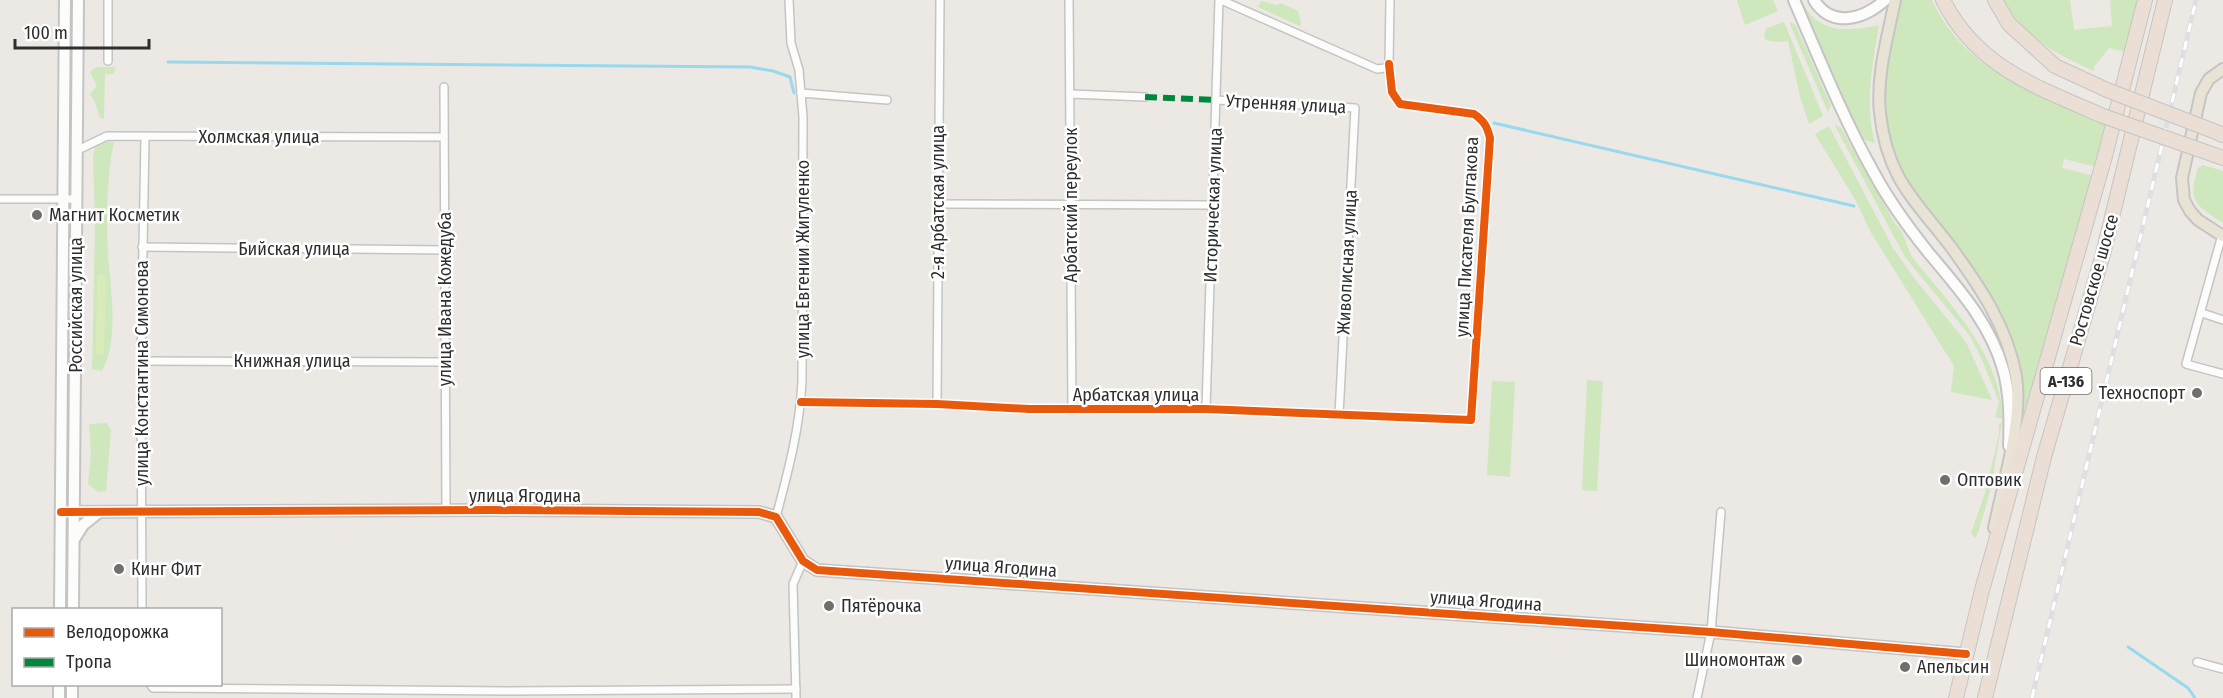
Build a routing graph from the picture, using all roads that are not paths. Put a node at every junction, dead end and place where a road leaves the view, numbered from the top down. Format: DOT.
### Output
graph roads {
  1 [pos="65,0"];
  2 [pos="78,0"];
  3 [pos="108,0"];
  4 [pos="789,0"];
  5 [pos="940,0"];
  6 [pos="1069,0"];
  7 [pos="1220,0"];
  8 [pos="1390,0"];
  9 [pos="1794,0"];
  10 [pos="1814,0"];
  11 [pos="1885,0"];
  12 [pos="1894,0"];
  13 [pos="1943,0"];
  14 [pos="1995,0"];
  15 [pos="2145,0"];
  16 [pos="2165,0"];
  17 [pos="108,61"];
  18 [pos="1387,66"];
  19 [pos="2223,69"];
  20 [pos="444,87"];
  21 [pos="801,93"];
  22 [pos="1070,94"];
  23 [pos="1145,97"];
  24 [pos="887,100"];
  25 [pos="1216,100"];
  26 [pos="1355,108"];
  27 [pos="2217,132"];
  28 [pos="145,137"];
  29 [pos="444,137"];
  30 [pos="76,148"];
  31 [pos="2223,158"];
  32 [pos="0,199"];
  33 [pos="63,199"];
  34 [pos="77,199"];
  35 [pos="939,204"];
  36 [pos="1070,205"];
  37 [pos="1213,205"];
  38 [pos="2223,236"];
  39 [pos="142,247"];
  40 [pos="445,250"];
  41 [pos="2202,313"];
  42 [pos="2223,320"];
  43 [pos="141,361"];
  44 [pos="444,362"];
  45 [pos="2223,374"];
  46 [pos="801,402"];
  47 [pos="937,404"];
  48 [pos="1206,409"];
  49 [pos="1072,410"];
  50 [pos="1339,415"];
  51 [pos="1471,420"];
  52 [pos="2008,458"];
  53 [pos="75,486"];
  54 [pos="446,510"];
  55 [pos="61,512"];
  56 [pos="75,512"];
  57 [pos="98,512"];
  58 [pos="1721,512"];
  59 [pos="141,513"];
  60 [pos="776,517"];
  61 [pos="74,539"];
  62 [pos="803,561"];
  63 [pos="1982,590"];
  64 [pos="60,608"];
  65 [pos="73,608"];
  66 [pos="142,608"];
  67 [pos="1711,632"];
  68 [pos="1966,654"];
  69 [pos="2197,662"];
  70 [pos="2223,669"];
  71 [pos="151,686"];
  72 [pos="796,688"];
  73 [pos="507,694"];
  74 [pos="796,698"];
  75 [pos="1696,698"];
  76 [pos="1956,698"];
  77 [pos="1985,698"];
  1 -- 33 [label="street, Российская улица"];
  2 -- 30 [label="street, Российская улица"];
  3 -- 17 [label="street"];
  4 -- 21 [label="street, улица Евгении Жигуленко"];
  5 -- 35 [label="street, 2-я Арбатская улица"];
  6 -- 22 [label="street, Арбатский переулок"];
  7 -- 18 [label="street"];
  7 -- 25 [label="street, Историческая улица"];
  8 -- 18 [label="street"];
  9 -- 52 [label="street"];
  10 -- 11 [label="street"];
  12 -- 52 [label="main road, Ростовское шоссе / А-136"];
  13 -- 31 [label="highway, bridge"];
  14 -- 27 [label="highway, bridge"];
  15 -- 63 [label="highway, Ростовское шоссе / А-136"];
  16 -- 77 [label="highway, Ростовское шоссе / А-136"];
  18 -- 51 [label="street, улица Писателя Булгакова"];
  19 -- 38 [label="main road"];
  20 -- 29 [label="street, улица Ивана Кожедуба"];
  21 -- 24 [label="street"];
  21 -- 46 [label="street, улица Евгении Жигуленко"];
  22 -- 23 [label="street"];
  22 -- 36 [label="street, Арбатский переулок"];
  25 -- 26 [label="street, Утренняя улица"];
  25 -- 37 [label="street, Историческая улица"];
  26 -- 50 [label="street, Живописная улица"];
  28 -- 29 [label="street, Холмская улица"];
  28 -- 30 [label="street, Холмская улица"];
  28 -- 39 [label="street, улица Константина Симонова"];
  29 -- 40 [label="street, улица Ивана Кожедуба"];
  30 -- 34 [label="street, Российская улица"];
  32 -- 33 [label="street"];
  33 -- 34 [label="street"];
  33 -- 55 [label="street, Российская улица"];
  34 -- 53 [label="street, Российская улица"];
  35 -- 36 [label="street"];
  35 -- 47 [label="street, 2-я Арбатская улица"];
  36 -- 37 [label="street"];
  36 -- 49 [label="street, Арбатский переулок"];
  37 -- 48 [label="street, Историческая улица"];
  38 -- 41 [label="street"];
  39 -- 40 [label="street, Бийская улица"];
  39 -- 43 [label="street, улица Константина Симонова"];
  40 -- 44 [label="street, улица Ивана Кожедуба"];
  41 -- 42 [label="street"];
  41 -- 45 [label="street"];
  43 -- 44 [label="street, Книжная улица"];
  43 -- 59 [label="street, улица Константина Симонова"];
  44 -- 54 [label="street, улица Ивана Кожедуба"];
  46 -- 47 [label="street, Арбатская улица"];
  46 -- 60 [label="street, улица Евгении Жигуленко"];
  47 -- 49 [label="street, Арбатская улица"];
  48 -- 49 [label="street, Арбатская улица"];
  48 -- 50 [label="street, Арбатская улица"];
  50 -- 51 [label="street, Арбатская улица"];
  52 -- 63 [label="main road, Ростовское шоссе / А-136"];
  53 -- 56 [label="street, Российская улица"];
  53 -- 57 [label="street"];
  54 -- 59 [label="street, улица Ягодина"];
  54 -- 60 [label="street, улица Ягодина"];
  55 -- 56 [label="street, улица Ягодина"];
  55 -- 64 [label="street, Российская улица"];
  56 -- 57 [label="street, улица Ягодина"];
  56 -- 61 [label="street, Российская улица"];
  57 -- 59 [label="street, улица Ягодина"];
  57 -- 61 [label="street"];
  58 -- 67 [label="street"];
  59 -- 66 [label="street, улица Константина Симонова"];
  60 -- 62 [label="street"];
  61 -- 65 [label="street, Российская улица"];
  62 -- 67 [label="street, улица Ягодина"];
  62 -- 72 [label="street"];
  63 -- 68 [label="highway, Ростовское шоссе / А-136"];
  67 -- 68 [label="street, улица Ягодина"];
  67 -- 75 [label="street"];
  68 -- 76 [label="highway, Ростовское шоссе / А-136"];
  69 -- 70 [label="street"];
  71 -- 73 [label="street"];
  72 -- 73 [label="street"];
  72 -- 74 [label="street"];
}
